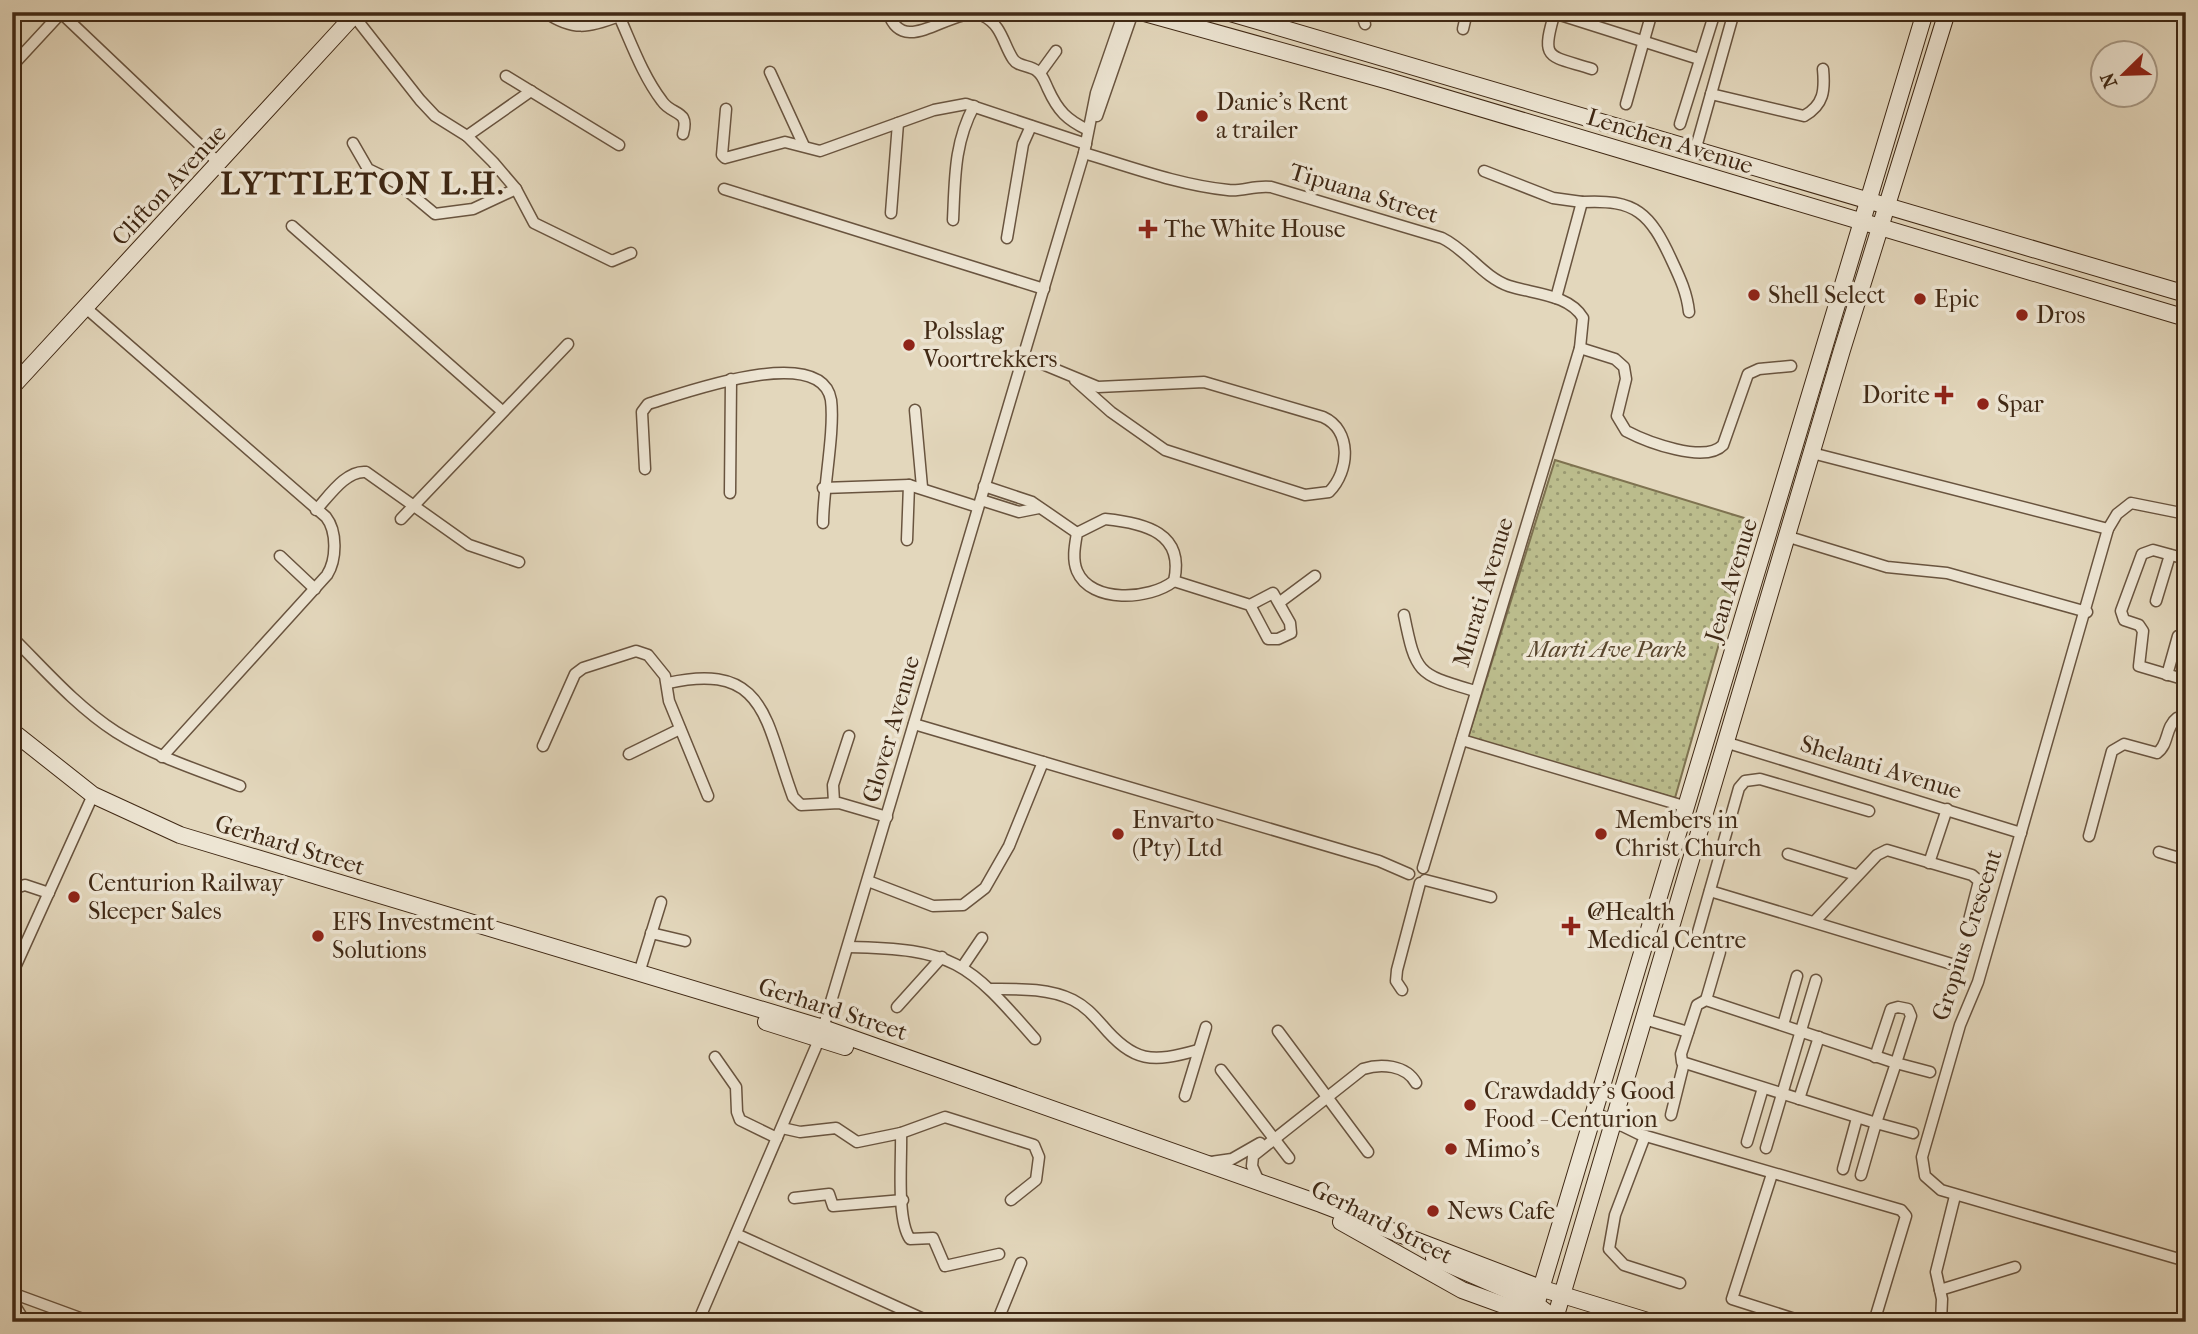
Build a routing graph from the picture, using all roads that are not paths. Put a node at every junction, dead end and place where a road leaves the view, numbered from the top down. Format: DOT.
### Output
graph roads {
  1 [pos="545,12"];
  2 [pos="888,12"];
  3 [pos="1124,12"];
  4 [pos="1133,12"];
  5 [pos="1141,12"];
  6 [pos="1227,12"];
  7 [pos="1361,12"];
  8 [pos="1467,12"];
  9 [pos="1652,12"];
  10 [pos="1714,12"];
  11 [pos="1734,12"];
  12 [pos="1925,12"];
  13 [pos="1947,12"];
  14 [pos="61,13"];
  15 [pos="1555,13"];
  16 [pos="356,14"];
  17 [pos="618,14"];
  18 [pos="1365,24"];
  19 [pos="1463,29"];
  20 [pos="1939,36"];
  21 [pos="1643,42"];
  22 [pos="1056,51"];
  23 [pos="1699,59"];
  24 [pos="12,66"];
  25 [pos="1592,69"];
  26 [pos="1823,69"];
  27 [pos="770,72"];
  28 [pos="1040,73"];
  29 [pos="506,76"];
  30 [pos="1903,86"];
  31 [pos="531,91"];
  32 [pos="1711,94"];
  33 [pos="1626,104"];
  34 [pos="974,106"];
  35 [pos="726,109"];
  36 [pos="898,123"];
  37 [pos="1680,124"];
  38 [pos="1031,126"];
  39 [pos="682,134"];
  40 [pos="467,136"];
  41 [pos="1087,140"];
  42 [pos="353,142"];
  43 [pos="619,145"];
  44 [pos="804,146"];
  45 [pos="1695,151"];
  46 [pos="220,164"];
  47 [pos="1484,171"];
  48 [pos="516,189"];
  49 [pos="724,189"];
  50 [pos="1582,202"];
  51 [pos="1867,202"];
  52 [pos="1888,208"];
  53 [pos="891,213"];
  54 [pos="953,220"];
  55 [pos="1861,222"];
  56 [pos="292,226"];
  57 [pos="1881,227"];
  58 [pos="1007,238"];
  59 [pos="631,253"];
  60 [pos="1044,289"];
  61 [pos="2186,294"];
  62 [pos="1556,298"];
  63 [pos="86,308"];
  64 [pos="1689,312"];
  65 [pos="2186,318"];
  66 [pos="568,344"];
  67 [pos="1580,348"];
  68 [pos="1024,356"];
  69 [pos="1791,366"];
  70 [pos="731,379"];
  71 [pos="1075,380"];
  72 [pos="12,387"];
  73 [pos="1831,388"];
  74 [pos="915,410"];
  75 [pos="502,411"];
  76 [pos="1804,416"];
  77 [pos="1812,453"];
  78 [pos="645,469"];
  79 [pos="909,485"];
  80 [pos="984,486"];
  81 [pos="922,487"];
  82 [pos="824,488"];
  83 [pos="730,493"];
  84 [pos="979,504"];
  85 [pos="415,505"];
  86 [pos="1039,508"];
  87 [pos="316,510"];
  88 [pos="2186,514"];
  89 [pos="401,519"];
  90 [pos="823,523"];
  91 [pos="2108,529"];
  92 [pos="1077,533"];
  93 [pos="1789,537"];
  94 [pos="907,540"];
  95 [pos="2170,555"];
  96 [pos="281,556"];
  97 [pos="2186,559"];
  98 [pos="519,562"];
  99 [pos="1315,576"];
  100 [pos="1174,581"];
  101 [pos="315,589"];
  102 [pos="2156,601"];
  103 [pos="1280,602"];
  104 [pos="1250,606"];
  105 [pos="2087,612"];
  106 [pos="1404,615"];
  107 [pos="2178,636"];
  108 [pos="12,637"];
  109 [pos="2167,675"];
  110 [pos="2186,680"];
  111 [pos="668,683"];
  112 [pos="1475,691"];
  113 [pos="2186,719"];
  114 [pos="914,724"];
  115 [pos="680,729"];
  116 [pos="12,731"];
  117 [pos="849,736"];
  118 [pos="12,740"];
  119 [pos="1462,740"];
  120 [pos="1728,743"];
  121 [pos="543,746"];
  122 [pos="629,754"];
  123 [pos="162,757"];
  124 [pos="1043,762"];
  125 [pos="240,786"];
  126 [pos="708,796"];
  127 [pos="92,799"];
  128 [pos="834,802"];
  129 [pos="1687,807"];
  130 [pos="1947,809"];
  131 [pos="1869,811"];
  132 [pos="887,817"];
  133 [pos="2021,833"];
  134 [pos="2089,836"];
  135 [pos="2159,852"];
  136 [pos="1788,854"];
  137 [pos="2186,860"];
  138 [pos="1929,863"];
  139 [pos="1856,875"];
  140 [pos="1418,877"];
  141 [pos="868,881"];
  142 [pos="12,889"];
  143 [pos="1710,891"];
  144 [pos="49,893"];
  145 [pos="1491,897"];
  146 [pos="661,902"];
  147 [pos="1815,921"];
  148 [pos="1967,928"];
  149 [pos="1698,932"];
  150 [pos="652,933"];
  151 [pos="982,938"];
  152 [pos="685,941"];
  153 [pos="848,947"];
  154 [pos="1720,952"];
  155 [pos="942,957"];
  156 [pos="1955,965"];
  157 [pos="963,966"];
  158 [pos="639,973"];
  159 [pos="12,974"];
  160 [pos="1797,976"];
  161 [pos="1816,980"];
  162 [pos="992,989"];
  163 [pos="1402,990"];
  164 [pos="1706,1000"];
  165 [pos="897,1007"];
  166 [pos="1644,1019"];
  167 [pos="1783,1025"];
  168 [pos="1206,1027"];
  169 [pos="1278,1031"];
  170 [pos="1800,1031"];
  171 [pos="1688,1032"];
  172 [pos="821,1033"];
  173 [pos="1819,1037"];
  174 [pos="1035,1039"];
  175 [pos="1198,1050"];
  176 [pos="715,1057"];
  177 [pos="1875,1057"];
  178 [pos="1684,1063"];
  179 [pos="1896,1063"];
  180 [pos="1221,1070"];
  181 [pos="1930,1072"];
  182 [pos="1416,1083"];
  183 [pos="1763,1088"];
  184 [pos="1782,1094"];
  185 [pos="1185,1096"];
  186 [pos="1326,1097"];
  187 [pos="1799,1099"];
  188 [pos="1594,1112"];
  189 [pos="1671,1115"];
  190 [pos="1857,1118"];
  191 [pos="1614,1120"];
  192 [pos="1876,1123"];
  193 [pos="780,1133"];
  194 [pos="901,1133"];
  195 [pos="1913,1133"];
  196 [pos="1275,1135"];
  197 [pos="1645,1136"];
  198 [pos="1748,1142"];
  199 [pos="1766,1147"];
  200 [pos="1368,1152"];
  201 [pos="1250,1154"];
  202 [pos="1289,1158"];
  203 [pos="1201,1162"];
  204 [pos="1843,1169"];
  205 [pos="1772,1174"];
  206 [pos="1861,1175"];
  207 [pos="1261,1184"];
  208 [pos="1955,1196"];
  209 [pos="794,1198"];
  210 [pos="903,1200"];
  211 [pos="1011,1200"];
  212 [pos="736,1234"];
  213 [pos="1397,1234"];
  214 [pos="999,1254"];
  215 [pos="2186,1261"];
  216 [pos="1021,1263"];
  217 [pos="2015,1268"];
  218 [pos="1680,1283"];
  219 [pos="1543,1289"];
  220 [pos="1940,1290"];
  221 [pos="12,1293"];
  222 [pos="1562,1295"];
  223 [pos="12,1301"];
  224 [pos="1534,1314"];
  225 [pos="25,1322"];
  226 [pos="91,1322"];
  227 [pos="698,1322"];
  228 [pos="930,1322"];
  229 [pos="997,1322"];
  230 [pos="1553,1322"];
  231 [pos="1651,1322"];
  232 [pos="1804,1322"];
  233 [pos="1874,1322"];
  234 [pos="1941,1322"];
  1 -- 17 [label="street"];
  2 -- 28 [label="street"];
  3 -- 41 [label="street, Glover Avenue"];
  4 -- 41 [label="street, Glover Avenue"];
  5 -- 55 [label="main road, Lenchen Avenue"];
  6 -- 45 [label="main road, Lenchen Avenue"];
  7 -- 18 [label="street"];
  8 -- 19 [label="street"];
  9 -- 21 [label="street"];
  10 -- 23 [label="street"];
  11 -- 32 [label="street"];
  12 -- 30 [label="main road, Jean Avenue"];
  13 -- 20 [label="main road, Jean Avenue"];
  14 -- 24 [label="street"];
  14 -- 46 [label="street"];
  15 -- 21 [label="street"];
  15 -- 25 [label="street"];
  16 -- 40 [label="street"];
  16 -- 46 [label="main road, Clifton Avenue"];
  17 -- 39 [label="street"];
  20 -- 30 [label="main road"];
  20 -- 52 [label="main road, Jean Avenue"];
  21 -- 23 [label="street"];
  21 -- 33 [label="street"];
  22 -- 28 [label="street"];
  23 -- 37 [label="street"];
  26 -- 32 [label="street"];
  27 -- 44 [label="street"];
  28 -- 41 [label="street"];
  29 -- 31 [label="street"];
  30 -- 51 [label="main road, Jean Avenue"];
  31 -- 40 [label="street"];
  31 -- 43 [label="street"];
  32 -- 45 [label="street"];
  34 -- 36 [label="street"];
  34 -- 38 [label="street, Tipuana Street"];
  34 -- 54 [label="street"];
  35 -- 44 [label="street"];
  36 -- 44 [label="street"];
  36 -- 53 [label="street"];
  38 -- 41 [label="street, Tipuana Street"];
  38 -- 58 [label="street"];
  40 -- 48 [label="street"];
  41 -- 60 [label="street, Glover Avenue"];
  41 -- 62 [label="street, Tipuana Street"];
  42 -- 48 [label="street"];
  45 -- 51 [label="main road, Lenchen Avenue"];
  46 -- 63 [label="main road, Clifton Avenue"];
  47 -- 50 [label="street"];
  48 -- 59 [label="street"];
  49 -- 60 [label="street"];
  50 -- 62 [label="street"];
  50 -- 64 [label="street"];
  51 -- 52 [label="main road, Lenchen Avenue"];
  51 -- 55 [label="main road, Jean Avenue"];
  52 -- 57 [label="main road, Jean Avenue"];
  52 -- 61 [label="main road, Lenchen Avenue"];
  55 -- 57 [label="main road, Lenchen Avenue"];
  55 -- 76 [label="main road, Jean Avenue"];
  56 -- 75 [label="street"];
  57 -- 65 [label="main road, Lenchen Avenue"];
  57 -- 73 [label="main road, Jean Avenue"];
  60 -- 68 [label="street, Glover Avenue"];
  62 -- 67 [label="street, Tipuana Street"];
  63 -- 72 [label="main road, Clifton Avenue"];
  63 -- 87 [label="street"];
  66 -- 75 [label="street"];
  67 -- 69 [label="street"];
  67 -- 112 [label="street, Murati Avenue"];
  68 -- 71 [label="street"];
  68 -- 80 [label="street, Glover Avenue"];
  70 -- 78 [label="street"];
  70 -- 82 [label="street"];
  70 -- 83 [label="street"];
  71 -- 71 [label="street"];
  73 -- 76 [label="main road"];
  73 -- 77 [label="main road, Jean Avenue"];
  74 -- 81 [label="street"];
  75 -- 85 [label="street"];
  76 -- 129 [label="main road, Jean Avenue"];
  77 -- 91 [label="street"];
  77 -- 93 [label="main road, Jean Avenue"];
  79 -- 81 [label="street"];
  79 -- 82 [label="street"];
  79 -- 94 [label="street"];
  80 -- 84 [label="street, Glover Avenue"];
  80 -- 86 [label="street"];
  81 -- 84 [label="street"];
  82 -- 90 [label="street"];
  84 -- 86 [label="street"];
  84 -- 114 [label="street, Glover Avenue"];
  85 -- 87 [label="street"];
  85 -- 89 [label="street"];
  85 -- 98 [label="street"];
  86 -- 92 [label="street"];
  87 -- 101 [label="street"];
  88 -- 91 [label="street, Gropius Crescent"];
  91 -- 105 [label="street, Gropius Crescent"];
  92 -- 100 [label="street"];
  92 -- 100 [label="street"];
  93 -- 105 [label="street"];
  93 -- 120 [label="main road, Jean Avenue"];
  95 -- 97 [label="street"];
  95 -- 102 [label="street"];
  95 -- 109 [label="street"];
  96 -- 101 [label="street"];
  99 -- 103 [label="street"];
  100 -- 104 [label="street"];
  101 -- 123 [label="street"];
  103 -- 104 [label="street"];
  103 -- 104 [label="street"];
  105 -- 133 [label="street, Gropius Crescent"];
  106 -- 112 [label="street"];
  107 -- 109 [label="street"];
  108 -- 123 [label="street"];
  109 -- 110 [label="street"];
  111 -- 115 [label="street"];
  111 -- 121 [label="street"];
  111 -- 128 [label="street"];
  112 -- 119 [label="street, Murati Avenue"];
  113 -- 134 [label="street"];
  114 -- 124 [label="street"];
  114 -- 132 [label="street, Glover Avenue"];
  115 -- 122 [label="street"];
  115 -- 126 [label="street"];
  116 -- 127 [label="main road, Gerhard Street"];
  117 -- 128 [label="street"];
  118 -- 127 [label="main road, Gerhard Street"];
  119 -- 129 [label="street"];
  119 -- 140 [label="street, Murati Avenue"];
  120 -- 130 [label="street, Shelanti Avenue"];
  120 -- 166 [label="main road, Jean Avenue"];
  123 -- 125 [label="street"];
  124 -- 140 [label="street"];
  124 -- 141 [label="street"];
  127 -- 144 [label="street"];
  127 -- 158 [label="main road, Gerhard Street"];
  127 -- 172 [label="main road, Gerhard Street"];
  128 -- 132 [label="street"];
  129 -- 188 [label="main road, Jean Avenue"];
  130 -- 133 [label="street, Shelanti Avenue"];
  130 -- 138 [label="street"];
  131 -- 143 [label="street"];
  132 -- 141 [label="street, Glover Avenue"];
  133 -- 208 [label="street, Gropius Crescent"];
  135 -- 137 [label="street"];
  136 -- 139 [label="street"];
  138 -- 139 [label="street"];
  138 -- 148 [label="street"];
  139 -- 147 [label="street"];
  140 -- 145 [label="street"];
  140 -- 163 [label="street, Murati Avenue"];
  141 -- 153 [label="street, Glover Avenue"];
  142 -- 144 [label="street"];
  143 -- 147 [label="street"];
  143 -- 149 [label="street"];
  144 -- 159 [label="street"];
  146 -- 150 [label="street"];
  147 -- 156 [label="street"];
  150 -- 152 [label="street"];
  150 -- 158 [label="street"];
  151 -- 157 [label="street"];
  153 -- 155 [label="street"];
  153 -- 172 [label="street, Glover Avenue"];
  154 -- 164 [label="street"];
  155 -- 157 [label="street"];
  155 -- 165 [label="street"];
  157 -- 162 [label="street"];
  158 -- 172 [label="main road, Gerhard Street"];
  160 -- 167 [label="street"];
  161 -- 170 [label="street"];
  162 -- 174 [label="street"];
  162 -- 175 [label="street"];
  164 -- 167 [label="street"];
  164 -- 171 [label="street"];
  166 -- 171 [label="street"];
  166 -- 191 [label="main road, Jean Avenue"];
  167 -- 170 [label="street"];
  168 -- 175 [label="street"];
  169 -- 186 [label="street"];
  170 -- 173 [label="street"];
  170 -- 184 [label="street"];
  171 -- 178 [label="street"];
  172 -- 193 [label="street, Glover Avenue"];
  172 -- 203 [label="main road, Gerhard Street"];
  172 -- 224 [label="main road, Gerhard Street"];
  173 -- 177 [label="street"];
  173 -- 187 [label="street"];
  175 -- 185 [label="street"];
  176 -- 193 [label="street"];
  177 -- 179 [label="street"];
  177 -- 179 [label="street"];
  178 -- 183 [label="street"];
  178 -- 189 [label="street"];
  179 -- 181 [label="street"];
  179 -- 192 [label="street"];
  180 -- 196 [label="street"];
  182 -- 186 [label="street"];
  183 -- 184 [label="street"];
  183 -- 198 [label="street"];
  184 -- 187 [label="street"];
  184 -- 199 [label="street"];
  186 -- 196 [label="street"];
  186 -- 200 [label="street"];
  187 -- 190 [label="street"];
  188 -- 191 [label="street"];
  188 -- 219 [label="main road, Jean Avenue"];
  190 -- 192 [label="street"];
  190 -- 204 [label="street"];
  191 -- 197 [label="street"];
  191 -- 222 [label="main road, Jean Avenue"];
  192 -- 195 [label="street"];
  192 -- 206 [label="street"];
  193 -- 194 [label="street"];
  193 -- 212 [label="street, Glover Avenue"];
  194 -- 210 [label="street"];
  194 -- 211 [label="street"];
  196 -- 201 [label="street"];
  196 -- 202 [label="street"];
  197 -- 205 [label="street"];
  197 -- 218 [label="street"];
  201 -- 203 [label="street"];
  201 -- 207 [label="street"];
  203 -- 207 [label="main road, Gerhard Street"];
  205 -- 232 [label="street"];
  205 -- 233 [label="street"];
  207 -- 213 [label="main road, Gerhard Street"];
  208 -- 215 [label="street, Gropius Crescent"];
  208 -- 220 [label="street"];
  209 -- 210 [label="street"];
  210 -- 214 [label="street"];
  212 -- 227 [label="street, Glover Avenue"];
  212 -- 228 [label="street"];
  213 -- 219 [label="main road, Gerhard Street"];
  213 -- 224 [label="main road"];
  216 -- 229 [label="street"];
  217 -- 220 [label="street"];
  219 -- 222 [label="main road, Gerhard Street"];
  219 -- 224 [label="main road, Jean Avenue"];
  220 -- 234 [label="street"];
  221 -- 226 [label="street"];
  222 -- 230 [label="main road, Jean Avenue"];
  222 -- 231 [label="main road, Gerhard Street"];
  223 -- 225 [label="street"];
  224 -- 230 [label="main road, Gerhard Street"];
}
